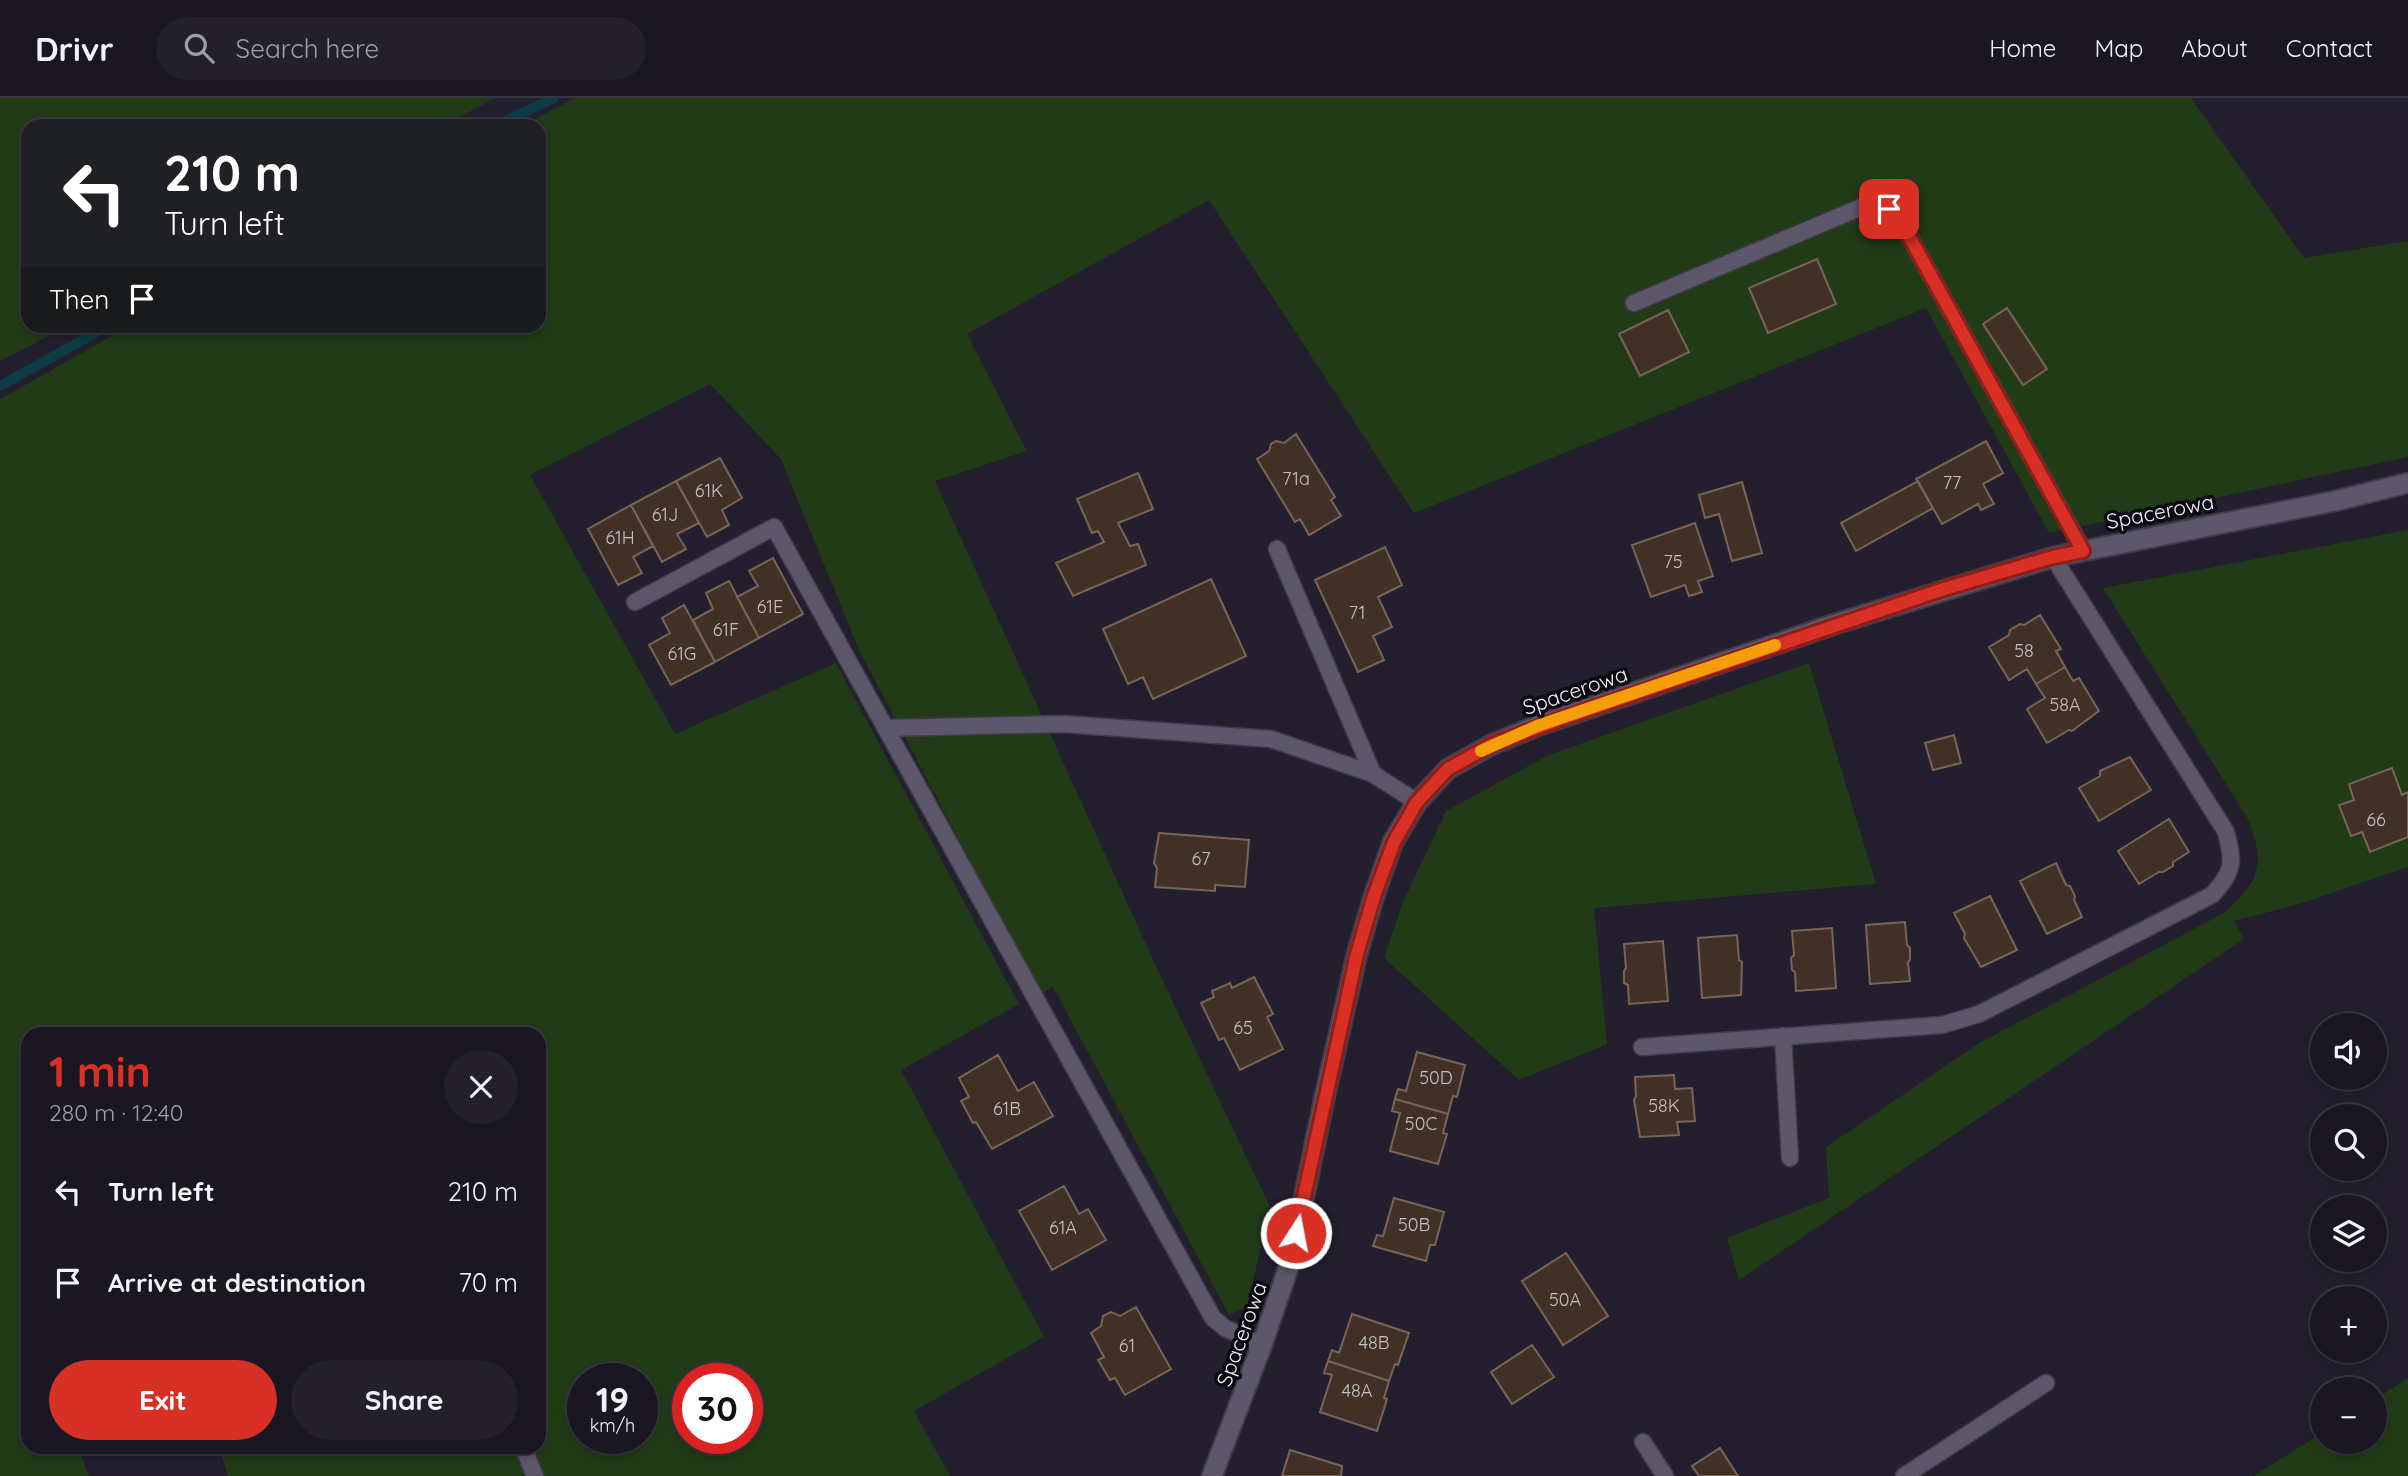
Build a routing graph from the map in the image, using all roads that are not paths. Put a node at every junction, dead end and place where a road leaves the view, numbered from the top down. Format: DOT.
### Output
graph roads {
  1 [pos="1634,303"];
  2 [pos="2408,483"];
  3 [pos="1277,549"];
  4 [pos="2083,551"];
  5 [pos="2053,557"];
  6 [pos="635,602"];
  7 [pos="885,728"];
  8 [pos="1373,774"];
  9 [pos="1417,802"];
  10 [pos="1783,1037"];
  11 [pos="1642,1047"];
  12 [pos="1790,1158"];
  13 [pos="1262,1345"];
  14 [pos="2046,1383"];
  15 [pos="1643,1442"];
  16 [pos="526,1454"];
  17 [pos="535,1476"];
  18 [pos="1212,1476"];
  19 [pos="1665,1476"];
  20 [pos="1904,1476"];
  1 -- 4 [label="lane"];
  2 -- 4 [label="street, Spacerowa"];
  3 -- 8 [label="lane"];
  4 -- 5 [label="street, Spacerowa"];
  5 -- 9 [label="street, Spacerowa"];
  5 -- 10 [label="lane"];
  6 -- 7 [label="lane"];
  7 -- 8 [label="lane"];
  7 -- 13 [label="lane"];
  8 -- 9 [label="lane"];
  9 -- 13 [label="street, Spacerowa"];
  10 -- 11 [label="lane"];
  10 -- 12 [label="lane"];
  13 -- 18 [label="street, Spacerowa"];
  14 -- 20 [label="lane"];
  15 -- 19 [label="lane"];
  16 -- 17 [label="lane"];
}
